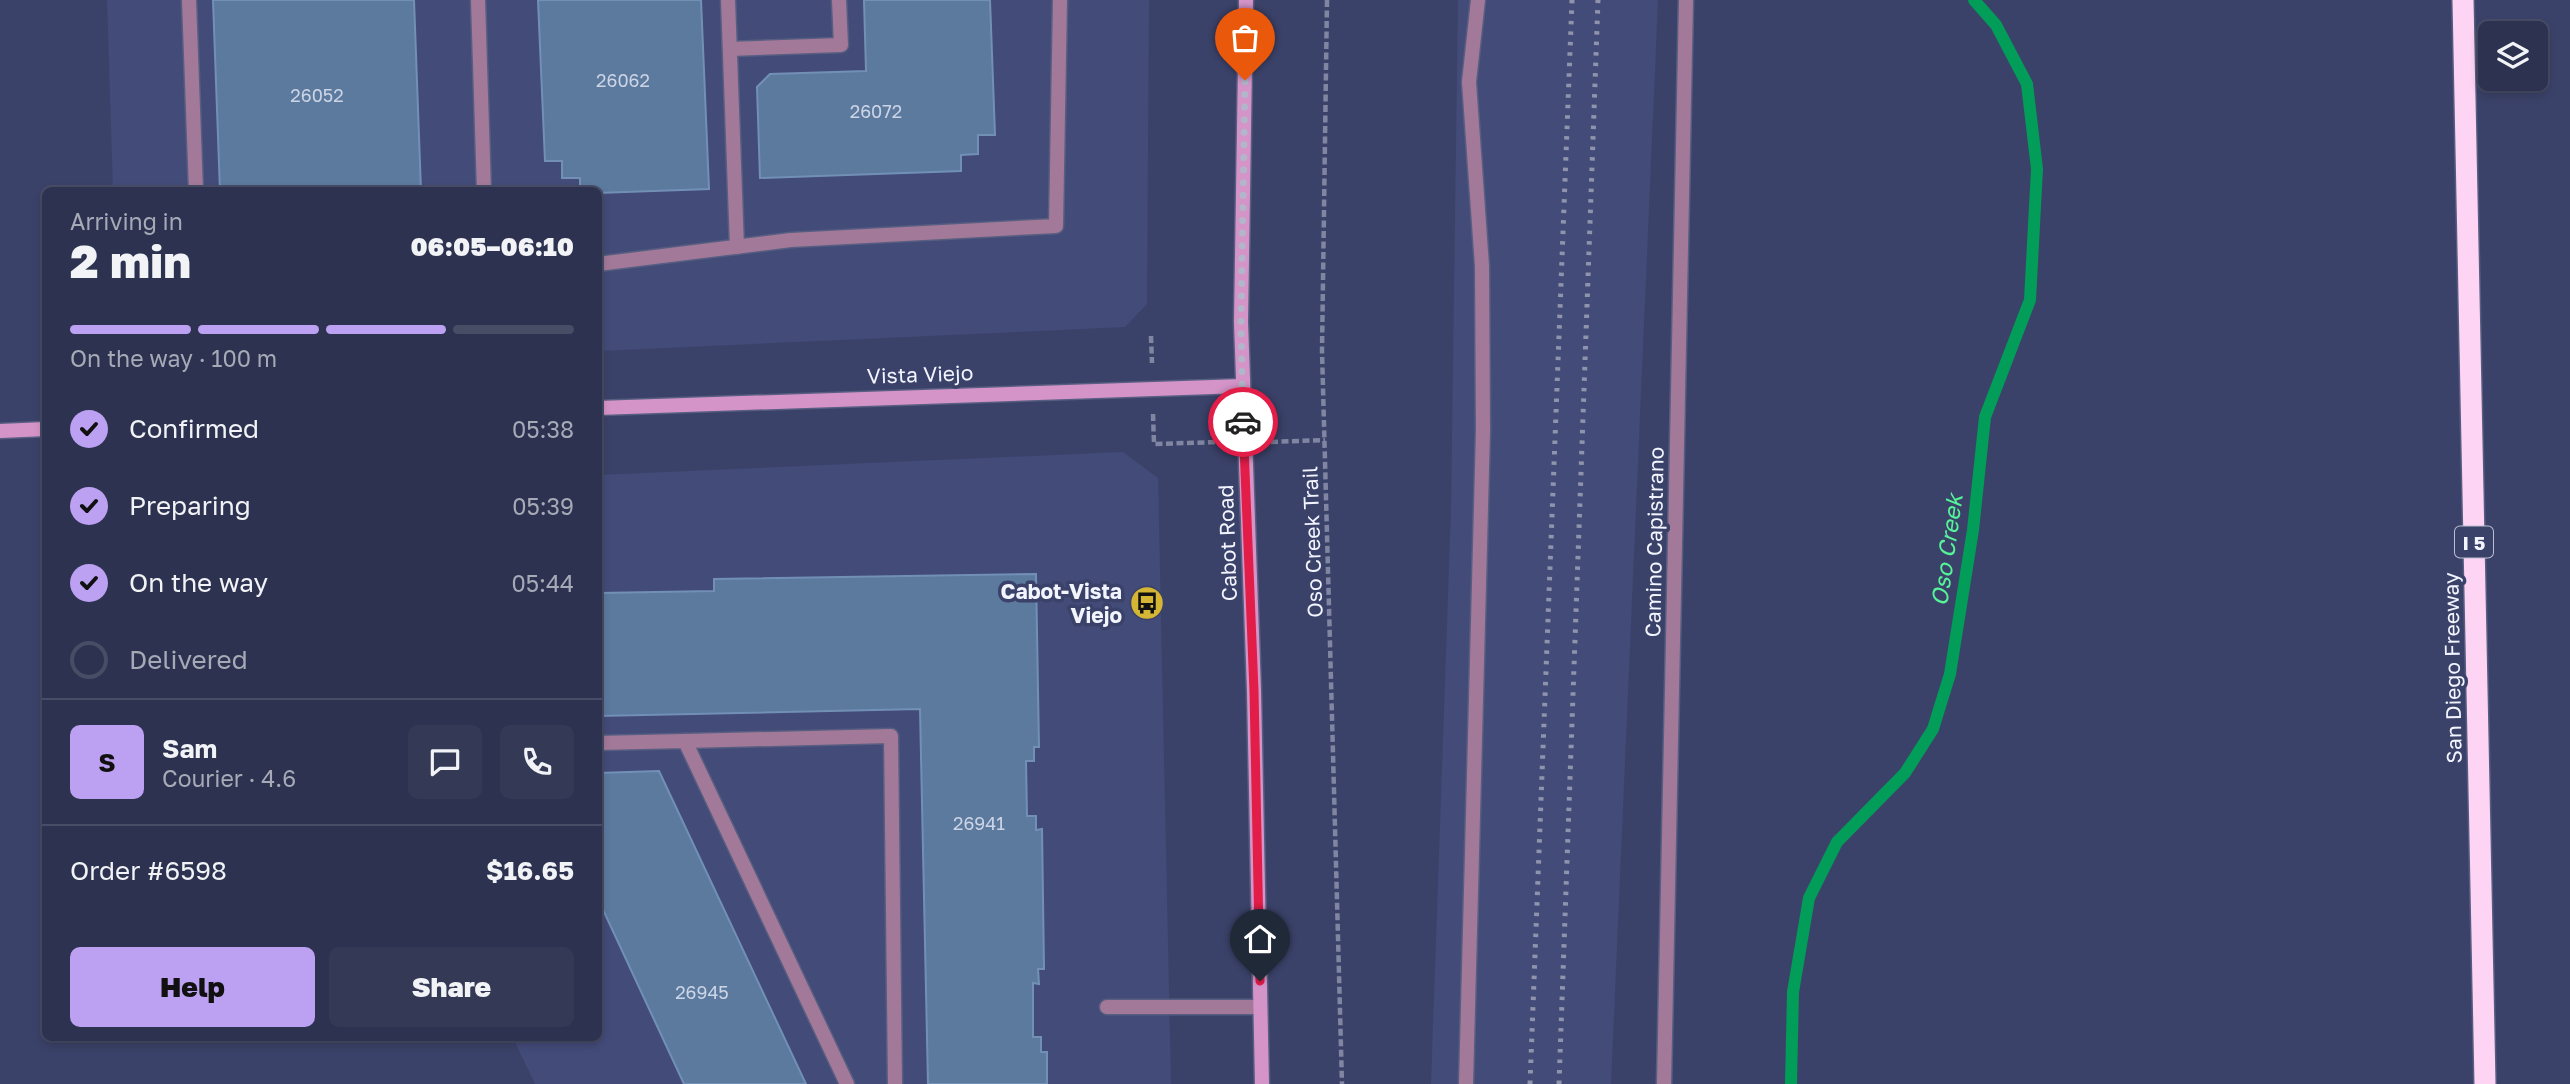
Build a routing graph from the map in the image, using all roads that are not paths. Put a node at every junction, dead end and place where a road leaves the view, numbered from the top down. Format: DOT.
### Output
graph roads {
  1 [pos="189,0"];
  2 [pos="478,0"];
  3 [pos="728,0"];
  4 [pos="839,0"];
  5 [pos="1060,0"];
  6 [pos="1246,0"];
  7 [pos="1478,0"];
  8 [pos="1686,0"];
  9 [pos="2462,0"];
  10 [pos="730,49"];
  11 [pos="196,187"];
  12 [pos="484,187"];
  13 [pos="737,247"];
  14 [pos="602,264"];
  15 [pos="1242,386"];
  16 [pos="602,408"];
  17 [pos="42,429"];
  18 [pos="0,432"];
  19 [pos="685,741"];
  20 [pos="602,743"];
  21 [pos="1107,1007"];
  22 [pos="1260,1007"];
  23 [pos="847,1084"];
  24 [pos="895,1084"];
  25 [pos="1262,1084"];
  26 [pos="1466,1084"];
  27 [pos="1664,1084"];
  28 [pos="2485,1084"];
  1 -- 11 [label="street"];
  2 -- 12 [label="street"];
  3 -- 10 [label="street"];
  4 -- 10 [label="street"];
  5 -- 13 [label="street"];
  6 -- 15 [label="main road, Cabot Road"];
  7 -- 26 [label="street"];
  8 -- 27 [label="street, Camino Capistrano"];
  9 -- 28 [label="highway, San Diego Freeway / I 5"];
  10 -- 13 [label="street"];
  13 -- 14 [label="street"];
  15 -- 16 [label="main road, Vista Viejo"];
  15 -- 22 [label="main road, Cabot Road"];
  17 -- 18 [label="main road"];
  19 -- 20 [label="street"];
  19 -- 23 [label="street"];
  19 -- 24 [label="street"];
  21 -- 22 [label="street"];
  22 -- 25 [label="main road, Cabot Road"];
}
